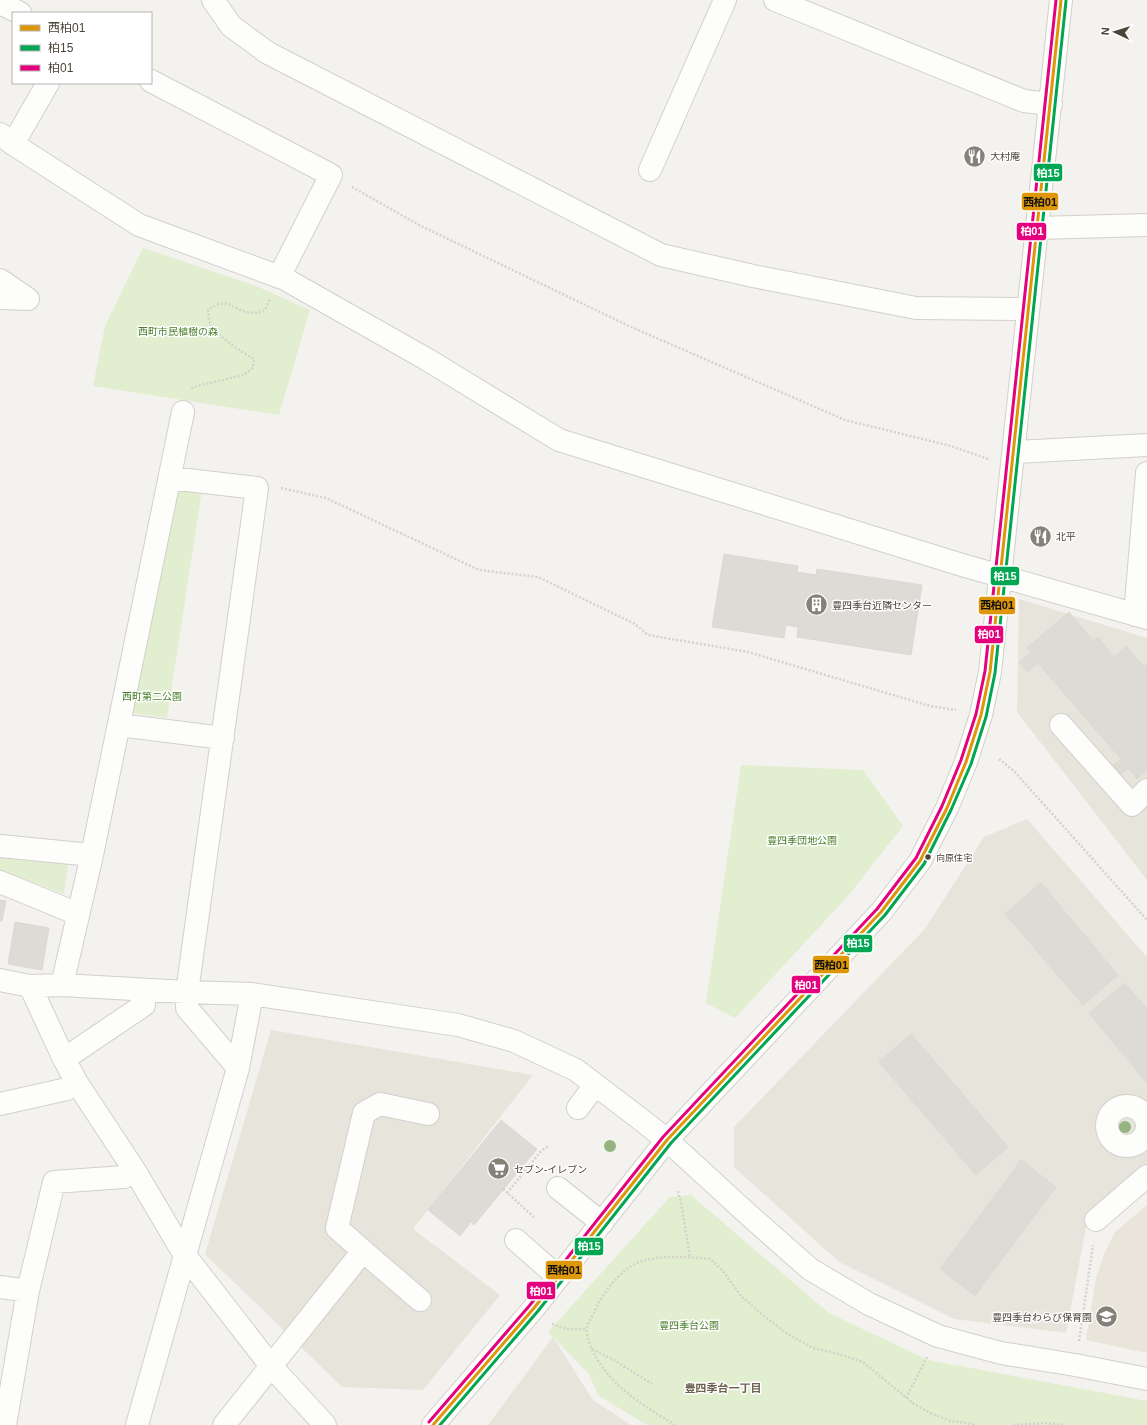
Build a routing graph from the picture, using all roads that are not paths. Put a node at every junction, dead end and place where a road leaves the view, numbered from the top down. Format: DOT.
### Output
graph roads {
  1 [pos="213,0"];
  2 [pos="725,0"];
  3 [pos="775,0"];
  4 [pos="1061,0"];
  5 [pos="0,3"];
  6 [pos="18,12"];
  7 [pos="152,82"];
  8 [pos="47,84"];
  9 [pos="1051,104"];
  10 [pos="6,139"];
  11 [pos="650,170"];
  12 [pos="1147,226"];
  13 [pos="1038,228"];
  14 [pos="279,277"];
  15 [pos="0,280"];
  16 [pos="0,298"];
  17 [pos="1028,309"];
  18 [pos="183,412"];
  19 [pos="1147,445"];
  20 [pos="1014,452"];
  21 [pos="1147,473"];
  22 [pos="170,478"];
  23 [pos="1000,576"];
  24 [pos="1141,616"];
  25 [pos="1061,725"];
  26 [pos="119,726"];
  27 [pos="223,738"];
  28 [pos="1147,790"];
  29 [pos="0,846"];
  30 [pos="92,855"];
  31 [pos="0,882"];
  32 [pos="78,914"];
  33 [pos="0,980"];
  34 [pos="62,985"];
  35 [pos="30,986"];
  36 [pos="143,990"];
  37 [pos="187,992"];
  38 [pos="252,994"];
  39 [pos="64,1059"];
  40 [pos="238,1068"];
  41 [pos="77,1083"];
  42 [pos="595,1085"];
  43 [pos="0,1104"];
  44 [pos="578,1108"];
  45 [pos="428,1114"];
  46 [pos="667,1140"];
  47 [pos="135,1171"];
  48 [pos="1147,1176"];
  49 [pos="558,1188"];
  50 [pos="1096,1220"];
  51 [pos="602,1222"];
  52 [pos="516,1240"];
  53 [pos="363,1251"];
  54 [pos="184,1254"];
  55 [pos="558,1277"];
  56 [pos="0,1287"];
  57 [pos="28,1291"];
  58 [pos="420,1300"];
  59 [pos="271,1366"];
  60 [pos="1147,1379"];
  61 [pos="5,1425"];
  62 [pos="137,1425"];
  63 [pos="224,1425"];
  64 [pos="325,1425"];
  65 [pos="433,1425"];
  1 -- 17 [label="street"];
  2 -- 11 [label="street"];
  3 -- 9 [label="street"];
  4 -- 9 [label="street"];
  5 -- 6 [label="street"];
  7 -- 14 [label="street"];
  8 -- 10 [label="street"];
  9 -- 13 [label="street"];
  10 -- 14 [label="street"];
  12 -- 13 [label="street"];
  13 -- 17 [label="street"];
  14 -- 23 [label="street"];
  15 -- 16 [label="street"];
  17 -- 20 [label="street"];
  18 -- 22 [label="street"];
  19 -- 20 [label="street"];
  20 -- 23 [label="street"];
  21 -- 24 [label="street"];
  22 -- 26 [label="street"];
  22 -- 27 [label="street"];
  23 -- 24 [label="street"];
  23 -- 46 [label="street"];
  25 -- 28 [label="street"];
  26 -- 27 [label="street"];
  26 -- 30 [label="street"];
  27 -- 37 [label="street"];
  29 -- 30 [label="street"];
  30 -- 32 [label="street"];
  31 -- 32 [label="street"];
  32 -- 34 [label="street"];
  33 -- 35 [label="street"];
  34 -- 35 [label="street"];
  34 -- 36 [label="street"];
  35 -- 39 [label="street"];
  36 -- 37 [label="street"];
  36 -- 39 [label="street"];
  37 -- 38 [label="street"];
  37 -- 40 [label="street"];
  38 -- 40 [label="street"];
  38 -- 42 [label="street"];
  39 -- 41 [label="street"];
  40 -- 54 [label="street"];
  41 -- 43 [label="street"];
  41 -- 47 [label="street"];
  42 -- 44 [label="street"];
  42 -- 46 [label="street"];
  45 -- 53 [label="street"];
  46 -- 51 [label="street"];
  46 -- 60 [label="street"];
  47 -- 54 [label="street"];
  47 -- 57 [label="street"];
  48 -- 50 [label="street"];
  49 -- 51 [label="street"];
  51 -- 55 [label="street"];
  52 -- 55 [label="street"];
  53 -- 58 [label="street"];
  53 -- 59 [label="street"];
  54 -- 59 [label="street"];
  54 -- 62 [label="street"];
  55 -- 65 [label="street"];
  56 -- 57 [label="street"];
  57 -- 61 [label="street"];
  59 -- 63 [label="street"];
  59 -- 64 [label="street"];
}
